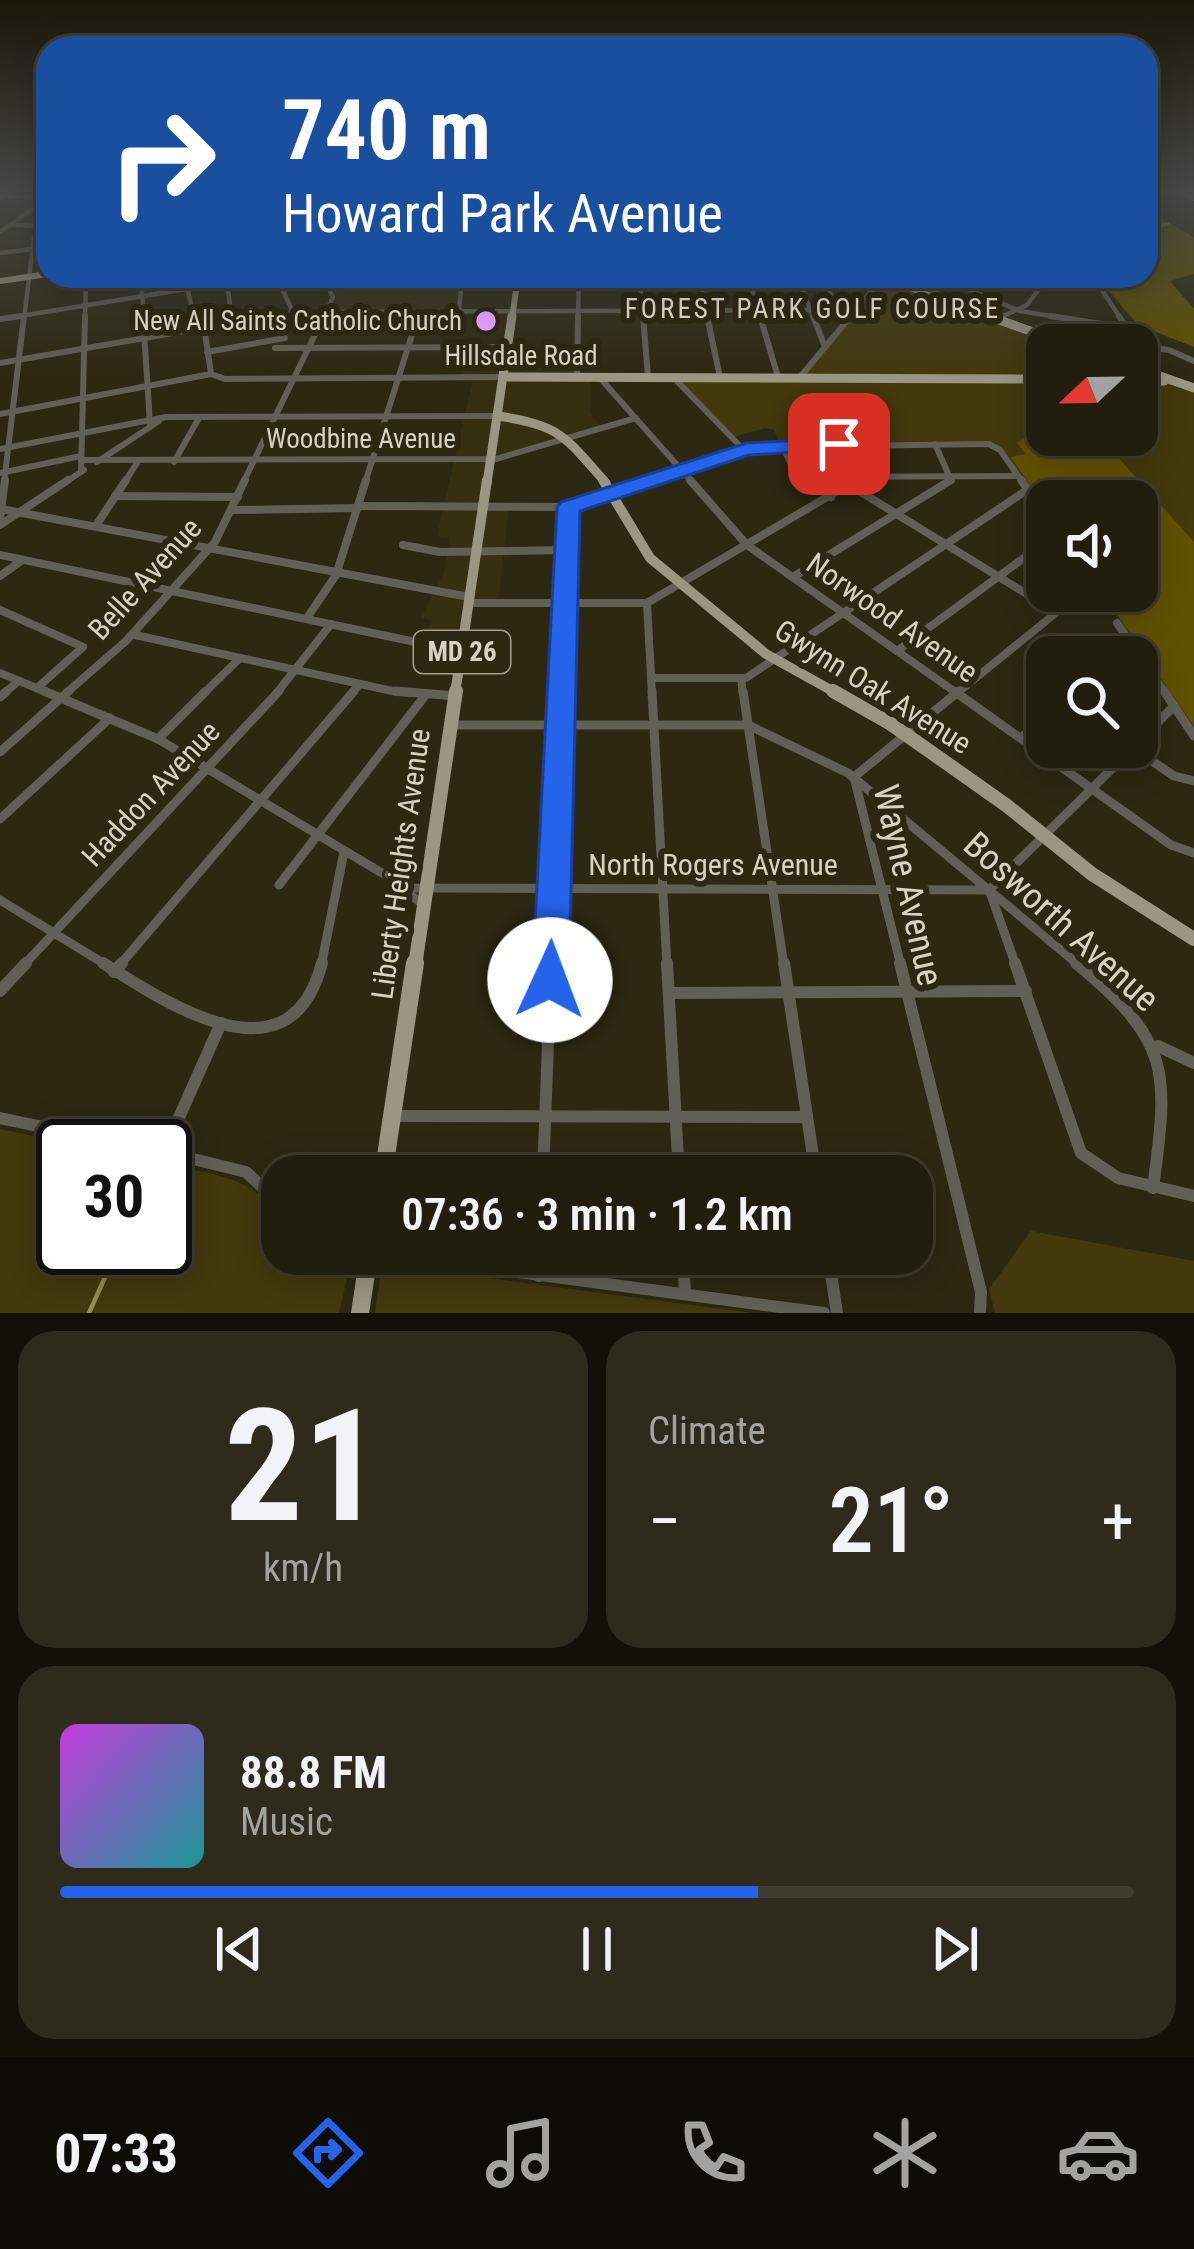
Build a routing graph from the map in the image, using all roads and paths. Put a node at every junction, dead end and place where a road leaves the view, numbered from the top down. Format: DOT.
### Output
graph roads {
  1 [pos="33,250"];
  2 [pos="36,275"];
  3 [pos="31,276"];
  4 [pos="0,281"];
  5 [pos="86,288"];
  6 [pos="142,288"];
  7 [pos="191,288"];
  8 [pos="228,288"];
  9 [pos="281,288"];
  10 [pos="330,288"];
  11 [pos="461,288"];
  12 [pos="517,288"];
  13 [pos="579,288"];
  14 [pos="640,288"];
  15 [pos="702,288"];
  16 [pos="752,288"];
  17 [pos="802,288"];
  18 [pos="829,288"];
  19 [pos="872,288"];
  20 [pos="905,288"];
  21 [pos="940,288"];
  22 [pos="968,288"];
  23 [pos="1032,288"];
  24 [pos="1097,288"];
  25 [pos="187,289"];
  26 [pos="1038,290"];
  27 [pos="142,296"];
  28 [pos="928,296"];
  29 [pos="85,305"];
  30 [pos="1018,309"];
  31 [pos="706,310"];
  32 [pos="759,310"];
  33 [pos="811,310"];
  34 [pos="838,310"];
  35 [pos="856,310"];
  36 [pos="419,311"];
  37 [pos="460,311"];
  38 [pos="514,311"];
  39 [pos="578,311"];
  40 [pos="642,311"];
  41 [pos="293,312"];
  42 [pos="326,312"];
  43 [pos="371,312"];
  44 [pos="26,315"];
  45 [pos="0,319"];
  46 [pos="995,320"];
  47 [pos="233,322"];
  48 [pos="201,328"];
  49 [pos="1026,330"];
  50 [pos="458,331"];
  51 [pos="364,332"];
  52 [pos="145,338"];
  53 [pos="285,338"];
  54 [pos="1158,346"];
  55 [pos="408,347"];
  56 [pos="509,347"];
  57 [pos="825,347"];
  58 [pos="83,348"];
  59 [pos="275,348"];
  60 [pos="309,348"];
  61 [pos="208,352"];
  62 [pos="21,359"];
  63 [pos="1194,361"];
  64 [pos="0,363"];
  65 [pos="212,374"];
  66 [pos="1158,375"];
  67 [pos="505,377"];
  68 [pos="577,377"];
  69 [pos="600,377"];
  70 [pos="648,377"];
  71 [pos="673,377"];
  72 [pos="720,377"];
  73 [pos="778,377"];
  74 [pos="800,377"];
  75 [pos="294,378"];
  76 [pos="398,378"];
  77 [pos="1026,379"];
  78 [pos="1158,382"];
  79 [pos="1177,382"];
  80 [pos="1194,384"];
  81 [pos="148,386"];
  82 [pos="82,398"];
  83 [pos="14,411"];
  84 [pos="0,414"];
  85 [pos="498,416"];
  86 [pos="276,417"];
  87 [pos="386,417"];
  88 [pos="200,418"];
  89 [pos="636,418"];
  90 [pos="153,422"];
  91 [pos="82,433"];
  92 [pos="567,439"];
  93 [pos="935,444"];
  94 [pos="782,445"];
  95 [pos="4,448"];
  96 [pos="744,450"];
  97 [pos="81,458"];
  98 [pos="372,460"];
  99 [pos="491,460"];
  100 [pos="255,461"];
  101 [pos="97,462"];
  102 [pos="138,462"];
  103 [pos="173,462"];
  104 [pos="682,471"];
  105 [pos="81,472"];
  106 [pos="3,473"];
  107 [pos="802,476"];
  108 [pos="858,476"];
  109 [pos="950,476"];
  110 [pos="1018,476"];
  111 [pos="851,485"];
  112 [pos="1026,487"];
  113 [pos="1026,491"];
  114 [pos="613,493"];
  115 [pos="115,496"];
  116 [pos="238,497"];
  117 [pos="831,497"];
  118 [pos="358,507"];
  119 [pos="569,507"];
  120 [pos="484,508"];
  121 [pos="22,510"];
  122 [pos="232,510"];
  123 [pos="897,513"];
  124 [pos="0,517"];
  125 [pos="97,524"];
  126 [pos="403,544"];
  127 [pos="946,544"];
  128 [pos="748,545"];
  129 [pos="212,547"];
  130 [pos="567,550"];
  131 [pos="477,551"];
  132 [pos="0,556"];
  133 [pos="1026,557"];
  134 [pos="23,560"];
  135 [pos="338,571"];
  136 [pos="0,577"];
  137 [pos="999,577"];
  138 [pos="793,578"];
  139 [pos="680,584"];
  140 [pos="172,591"];
  141 [pos="1026,594"];
  142 [pos="470,600"];
  143 [pos="565,603"];
  144 [pos="647,603"];
  145 [pos="0,610"];
  146 [pos="1056,612"];
  147 [pos="843,613"];
  148 [pos="307,619"];
  149 [pos="1118,623"];
  150 [pos="331,624"];
  151 [pos="134,634"];
  152 [pos="1127,636"];
  153 [pos="463,646"];
  154 [pos="897,651"];
  155 [pos="240,658"];
  156 [pos="773,660"];
  157 [pos="299,670"];
  158 [pos="0,673"];
  159 [pos="651,678"];
  160 [pos="741,678"];
  161 [pos="19,681"];
  162 [pos="1158,682"];
  163 [pos="360,684"];
  164 [pos="37,688"];
  165 [pos="956,693"];
  166 [pos="425,696"];
  167 [pos="456,696"];
  168 [pos="0,697"];
  169 [pos="62,698"];
  170 [pos="1174,706"];
  171 [pos="110,718"];
  172 [pos="1158,722"];
  173 [pos="452,725"];
  174 [pos="560,725"];
  175 [pos="654,725"];
  176 [pos="748,725"];
  177 [pos="905,734"];
  178 [pos="1026,734"];
  179 [pos="1194,736"];
  180 [pos="1021,738"];
  181 [pos="158,740"];
  182 [pos="0,752"];
  183 [pos="1158,764"];
  184 [pos="1113,768"];
  185 [pos="207,770"];
  186 [pos="854,777"];
  187 [pos="1194,782"];
  188 [pos="1092,789"];
  189 [pos="260,801"];
  190 [pos="0,819"];
  191 [pos="316,836"];
  192 [pos="1044,836"];
  193 [pos="344,852"];
  194 [pos="1194,853"];
  195 [pos="279,885"];
  196 [pos="398,885"];
  197 [pos="554,889"];
  198 [pos="663,890"];
  199 [pos="773,890"];
  200 [pos="882,890"];
  201 [pos="989,890"];
  202 [pos="426,897"];
  203 [pos="0,900"];
  204 [pos="55,932"];
  205 [pos="1194,939"];
  206 [pos="114,972"];
  207 [pos="0,991"];
  208 [pos="1026,991"];
  209 [pos="788,992"];
  210 [pos="907,992"];
  211 [pos="669,993"];
  212 [pos="221,1023"];
  213 [pos="1156,1045"];
  214 [pos="1194,1064"];
  215 [pos="392,1116"];
  216 [pos="545,1116"];
  217 [pos="675,1117"];
  218 [pos="807,1117"];
  219 [pos="0,1118"];
  220 [pos="179,1119"];
  221 [pos="36,1126"];
  222 [pos="386,1155"];
  223 [pos="544,1155"];
  224 [pos="678,1155"];
  225 [pos="813,1155"];
  226 [pos="192,1157"];
  227 [pos="261,1179"];
  228 [pos="1153,1188"];
  229 [pos="1194,1196"];
  230 [pos="365,1275"];
  231 [pos="532,1275"];
  232 [pos="684,1275"];
  233 [pos="831,1275"];
  234 [pos="539,1276"];
  235 [pos="685,1295"];
  236 [pos="358,1308"];
  237 [pos="824,1313"];
  238 [pos="837,1313"];
  239 [pos="980,1313"];
  1 -- 3 [label="street"];
  2 -- 3 [label="main road"];
  3 -- 4 [label="main road"];
  3 -- 44 [label="street"];
  5 -- 29 [label="street"];
  6 -- 27 [label="street"];
  7 -- 25 [label="street"];
  8 -- 47 [label="street"];
  9 -- 41 [label="street"];
  10 -- 42 [label="street"];
  11 -- 37 [label="street"];
  12 -- 38 [label="main road, Liberty Heights Avenue / MD 26"];
  13 -- 39 [label="street"];
  14 -- 40 [label="street"];
  15 -- 31 [label="street"];
  16 -- 32 [label="street"];
  17 -- 33 [label="street"];
  18 -- 34 [label="street"];
  19 -- 35 [label="street"];
  20 -- 28 [label="main road"];
  21 -- 28 [label="street"];
  22 -- 30 [label="street"];
  23 -- 26 [label="street"];
  24 -- 30 [label="street"];
  25 -- 27 [label="street"];
  25 -- 48 [label="street"];
  26 -- 30 [label="street"];
  27 -- 29 [label="street"];
  27 -- 52 [label="street"];
  28 -- 46 [label="main road"];
  29 -- 44 [label="street"];
  29 -- 58 [label="street"];
  30 -- 46 [label="street"];
  31 -- 32 [label="street"];
  31 -- 40 [label="street"];
  31 -- 72 [label="street"];
  32 -- 33 [label="street"];
  32 -- 73 [label="street"];
  33 -- 34 [label="street"];
  33 -- 57 [label="street"];
  34 -- 35 [label="street"];
  35 -- 57 [label="street"];
  36 -- 37 [label="street"];
  36 -- 43 [label="street"];
  36 -- 55 [label="street"];
  37 -- 38 [label="street"];
  37 -- 50 [label="street"];
  38 -- 39 [label="street"];
  38 -- 56 [label="main road, Liberty Heights Avenue / MD 26"];
  39 -- 40 [label="street"];
  39 -- 68 [label="street"];
  40 -- 70 [label="street"];
  41 -- 42 [label="street"];
  41 -- 47 [label="street"];
  42 -- 43 [label="street"];
  42 -- 60 [label="street, Belle Avenue"];
  43 -- 51 [label="street"];
  44 -- 45 [label="street"];
  44 -- 62 [label="street"];
  46 -- 49 [label="main road"];
  47 -- 48 [label="street"];
  48 -- 52 [label="street"];
  48 -- 61 [label="street"];
  52 -- 58 [label="street"];
  52 -- 81 [label="street"];
  53 -- 61 [label="street"];
  54 -- 63 [label="street"];
  55 -- 56 [label="street"];
  55 -- 60 [label="street"];
  55 -- 76 [label="street"];
  56 -- 67 [label="main road, Liberty Heights Avenue / MD 26"];
  57 -- 74 [label="street"];
  58 -- 62 [label="street"];
  58 -- 82 [label="street"];
  59 -- 60 [label="street"];
  60 -- 75 [label="street, Belle Avenue"];
  61 -- 65 [label="street"];
  62 -- 64 [label="street"];
  62 -- 83 [label="street"];
  65 -- 75 [label="street, Hillsdale Road"];
  65 -- 81 [label="street, Hillsdale Road"];
  66 -- 79 [label="main road"];
  67 -- 68 [label="main road, Hillsdale Road"];
  67 -- 76 [label="street, Hillsdale Road"];
  67 -- 85 [label="main road, Liberty Heights Avenue / MD 26"];
  68 -- 69 [label="main road, Hillsdale Road"];
  69 -- 70 [label="main road, Hillsdale Road"];
  69 -- 89 [label="street, Norwood Avenue"];
  70 -- 71 [label="main road, Hillsdale Road"];
  71 -- 72 [label="main road, Hillsdale Road"];
  71 -- 96 [label="street"];
  72 -- 73 [label="main road, Hillsdale Road"];
  73 -- 74 [label="main road, Hillsdale Road"];
  74 -- 77 [label="main road, Hillsdale Road"];
  75 -- 76 [label="street, Hillsdale Road"];
  75 -- 86 [label="street, Belle Avenue"];
  76 -- 87 [label="street"];
  78 -- 79 [label="main road"];
  79 -- 80 [label="main road"];
  81 -- 82 [label="street, Hillsdale Road"];
  81 -- 90 [label="street"];
  82 -- 83 [label="street, Hillsdale Road"];
  82 -- 91 [label="street"];
  83 -- 84 [label="street, Hillsdale Road"];
  83 -- 95 [label="street"];
  85 -- 87 [label="street, Gwynn Oak Avenue"];
  85 -- 92 [label="main road, Gwynn Oak Avenue"];
  85 -- 99 [label="main road, Liberty Heights Avenue / MD 26"];
  86 -- 87 [label="street, Gwynn Oak Avenue"];
  86 -- 88 [label="street, Gwynn Oak Avenue"];
  86 -- 100 [label="street, Belle Avenue"];
  87 -- 98 [label="street"];
  88 -- 90 [label="street, Gwynn Oak Avenue"];
  88 -- 103 [label="street"];
  89 -- 92 [label="street, Woodbine Avenue"];
  89 -- 104 [label="street, Norwood Avenue"];
  90 -- 91 [label="street, Gwynn Oak Avenue"];
  90 -- 101 [label="street"];
  91 -- 95 [label="street, Gwynn Oak Avenue"];
  91 -- 97 [label="street"];
  92 -- 99 [label="street, Woodbine Avenue"];
  92 -- 114 [label="main road, Gwynn Oak Avenue"];
  93 -- 94 [label="street"];
  93 -- 109 [label="street"];
  93 -- 110 [label="street"];
  94 -- 96 [label="street"];
  94 -- 107 [label="street"];
  95 -- 106 [label="street"];
  96 -- 104 [label="street"];
  97 -- 101 [label="street, Woodbine Avenue"];
  97 -- 105 [label="street"];
  97 -- 106 [label="street, Woodbine Avenue"];
  98 -- 99 [label="street, Woodbine Avenue"];
  98 -- 100 [label="street, Woodbine Avenue"];
  98 -- 118 [label="street"];
  99 -- 120 [label="main road, Liberty Heights Avenue / MD 26"];
  100 -- 103 [label="street, Woodbine Avenue"];
  100 -- 116 [label="street, Belle Avenue"];
  101 -- 102 [label="street, Woodbine Avenue"];
  101 -- 105 [label="street"];
  102 -- 103 [label="street, Woodbine Avenue"];
  102 -- 115 [label="street"];
  104 -- 114 [label="street"];
  104 -- 128 [label="street, Norwood Avenue"];
  105 -- 121 [label="street"];
  106 -- 124 [label="street"];
  107 -- 108 [label="street"];
  107 -- 117 [label="street"];
  108 -- 109 [label="street"];
  108 -- 111 [label="street"];
  109 -- 110 [label="street"];
  109 -- 123 [label="street"];
  110 -- 112 [label="street"];
  111 -- 117 [label="street"];
  111 -- 123 [label="street"];
  113 -- 127 [label="street"];
  114 -- 119 [label="street"];
  114 -- 139 [label="main road, Gwynn Oak Avenue"];
  115 -- 116 [label="street"];
  115 -- 125 [label="street"];
  116 -- 122 [label="street, Belle Avenue"];
  117 -- 128 [label="street"];
  118 -- 120 [label="street"];
  118 -- 122 [label="street"];
  118 -- 135 [label="street"];
  119 -- 120 [label="street"];
  119 -- 130 [label="street"];
  120 -- 131 [label="main road, Liberty Heights Avenue / MD 26"];
  121 -- 124 [label="street"];
  121 -- 124 [label="street"];
  121 -- 125 [label="street"];
  122 -- 129 [label="street, Belle Avenue"];
  123 -- 127 [label="street"];
  123 -- 138 [label="street"];
  125 -- 129 [label="street"];
  126 -- 131 [label="street"];
  127 -- 137 [label="street"];
  127 -- 147 [label="street"];
  128 -- 138 [label="street, Norwood Avenue"];
  128 -- 139 [label="street"];
  129 -- 135 [label="street"];
  129 -- 140 [label="street, Belle Avenue"];
  130 -- 131 [label="street"];
  130 -- 143 [label="street"];
  131 -- 142 [label="main road, Liberty Heights Avenue / MD 26"];
  132 -- 134 [label="street"];
  133 -- 137 [label="street"];
  134 -- 136 [label="street"];
  134 -- 140 [label="street"];
  135 -- 142 [label="street"];
  135 -- 148 [label="street"];
  137 -- 141 [label="street"];
  137 -- 154 [label="street"];
  138 -- 147 [label="street, Norwood Avenue"];
  139 -- 144 [label="street"];
  139 -- 156 [label="main road, Gwynn Oak Avenue"];
  140 -- 148 [label="street"];
  140 -- 151 [label="street, Belle Avenue"];
  142 -- 143 [label="street"];
  142 -- 153 [label="main road, Liberty Heights Avenue / MD 26"];
  143 -- 144 [label="street"];
  143 -- 174 [label="street"];
  144 -- 159 [label="street"];
  145 -- 164 [label="street"];
  146 -- 165 [label="street, Wayne Avenue"];
  147 -- 154 [label="street, Norwood Avenue"];
  147 -- 156 [label="street"];
  148 -- 150 [label="street"];
  149 -- 152 [label="street"];
  150 -- 153 [label="street"];
  150 -- 157 [label="street, Haddon Avenue"];
  151 -- 155 [label="street"];
  151 -- 169 [label="street, Belle Avenue"];
  153 -- 167 [label="main road, Liberty Heights Avenue / MD 26"];
  154 -- 165 [label="street, Norwood Avenue"];
  155 -- 157 [label="street"];
  155 -- 181 [label="street"];
  156 -- 160 [label="street"];
  156 -- 177 [label="main road, Gwynn Oak Avenue"];
  157 -- 163 [label="street"];
  157 -- 185 [label="street, Haddon Avenue"];
  158 -- 161 [label="street, North Rogers Avenue"];
  159 -- 160 [label="street"];
  159 -- 175 [label="street"];
  160 -- 176 [label="street"];
  161 -- 164 [label="street, North Rogers Avenue"];
  161 -- 168 [label="street"];
  162 -- 170 [label="street"];
  163 -- 166 [label="street"];
  163 -- 189 [label="street"];
  164 -- 169 [label="street, North Rogers Avenue"];
  165 -- 177 [label="street, Wayne Avenue"];
  165 -- 180 [label="street, Norwood Avenue"];
  166 -- 167 [label="street"];
  166 -- 191 [label="street"];
  167 -- 173 [label="main road, Liberty Heights Avenue / MD 26"];
  169 -- 171 [label="street, North Rogers Avenue"];
  169 -- 182 [label="street, Belle Avenue"];
  170 -- 172 [label="street"];
  170 -- 179 [label="street"];
  171 -- 181 [label="street, North Rogers Avenue"];
  171 -- 190 [label="street"];
  173 -- 174 [label="street"];
  173 -- 202 [label="main road, Liberty Heights Avenue / MD 26"];
  174 -- 175 [label="street"];
  174 -- 197 [label="street"];
  175 -- 176 [label="street"];
  175 -- 198 [label="street"];
  176 -- 186 [label="street, Bosworth Avenue"];
  176 -- 199 [label="street"];
  177 -- 186 [label="street, Wayne Avenue"];
  177 -- 192 [label="main road, Gwynn Oak Avenue"];
  178 -- 180 [label="street"];
  180 -- 188 [label="street, Norwood Avenue"];
  181 -- 185 [label="street, North Rogers Avenue"];
  183 -- 187 [label="street"];
  184 -- 188 [label="street"];
  185 -- 189 [label="street, North Rogers Avenue"];
  185 -- 204 [label="street, Haddon Avenue"];
  186 -- 200 [label="street, Wayne Avenue"];
  186 -- 201 [label="street, Bosworth Avenue"];
  188 -- 192 [label="street"];
  188 -- 194 [label="street, Norwood Avenue"];
  189 -- 191 [label="street, North Rogers Avenue"];
  189 -- 206 [label="street"];
  191 -- 193 [label="street, North Rogers Avenue"];
  191 -- 195 [label="street"];
  192 -- 201 [label="street"];
  192 -- 205 [label="main road, Gwynn Oak Avenue"];
  193 -- 196 [label="street, North Rogers Avenue"];
  193 -- 212 [label="street"];
  196 -- 202 [label="street"];
  196 -- 202 [label="street, North Rogers Avenue"];
  197 -- 198 [label="street, North Rogers Avenue"];
  197 -- 202 [label="street, North Rogers Avenue"];
  197 -- 216 [label="street"];
  198 -- 199 [label="street, North Rogers Avenue"];
  198 -- 211 [label="street"];
  199 -- 200 [label="street, North Rogers Avenue"];
  199 -- 209 [label="street"];
  200 -- 201 [label="street, North Rogers Avenue"];
  200 -- 210 [label="street, Wayne Avenue"];
  201 -- 208 [label="street"];
  201 -- 213 [label="street, Bosworth Avenue"];
  202 -- 215 [label="main road, Liberty Heights Avenue / MD 26"];
  203 -- 204 [label="street"];
  204 -- 206 [label="street"];
  204 -- 207 [label="street, Haddon Avenue"];
  206 -- 212 [label="street"];
  208 -- 210 [label="street"];
  208 -- 228 [label="street"];
  209 -- 210 [label="street"];
  209 -- 211 [label="street"];
  209 -- 218 [label="street"];
  210 -- 239 [label="street, Wayne Avenue"];
  211 -- 217 [label="street"];
  212 -- 220 [label="street"];
  213 -- 214 [label="street"];
  213 -- 228 [label="street, Bosworth Avenue"];
  215 -- 216 [label="street"];
  215 -- 222 [label="main road, Liberty Heights Avenue / MD 26"];
  216 -- 217 [label="street"];
  216 -- 223 [label="street"];
  217 -- 218 [label="street"];
  217 -- 224 [label="street"];
  218 -- 225 [label="street"];
  219 -- 221 [label="street"];
  226 -- 227 [label="street"];
  228 -- 229 [label="street"];
  230 -- 236 [label="main road"];
  231 -- 234 [label="street"];
  232 -- 235 [label="street"];
  233 -- 238 [label="street"];
  234 -- 235 [label="street"];
  235 -- 237 [label="street"];
}
